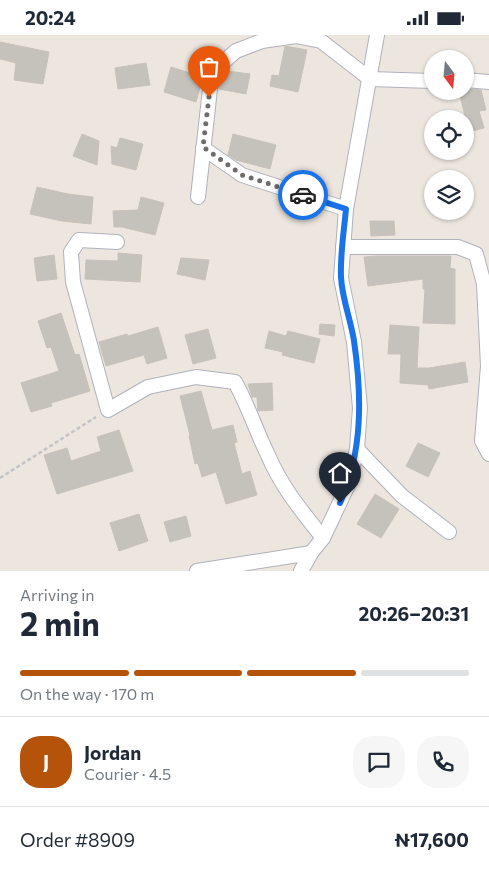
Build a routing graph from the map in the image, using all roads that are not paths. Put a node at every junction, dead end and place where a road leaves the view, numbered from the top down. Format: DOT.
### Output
graph roads {
  1 [pos="377,35"];
  2 [pos="370,79"];
  3 [pos="424,81"];
  4 [pos="474,81"];
  5 [pos="489,82"];
  6 [pos="203,147"];
  7 [pos="198,197"];
  8 [pos="346,209"];
  9 [pos="117,242"];
  10 [pos="343,247"];
  11 [pos="357,449"];
  12 [pos="489,453"];
  13 [pos="449,532"];
  14 [pos="323,538"];
  15 [pos="311,553"];
  16 [pos="197,571"];
  17 [pos="301,571"];
  1 -- 2 [label="street"];
  2 -- 3 [label="street"];
  2 -- 6 [label="street"];
  2 -- 8 [label="street"];
  4 -- 5 [label="street"];
  6 -- 7 [label="street"];
  6 -- 8 [label="street"];
  8 -- 10 [label="street"];
  9 -- 14 [label="street"];
  10 -- 11 [label="street"];
  10 -- 12 [label="street"];
  11 -- 13 [label="street"];
  11 -- 14 [label="street"];
  14 -- 15 [label="street"];
  15 -- 16 [label="street"];
  15 -- 17 [label="street"];
}
